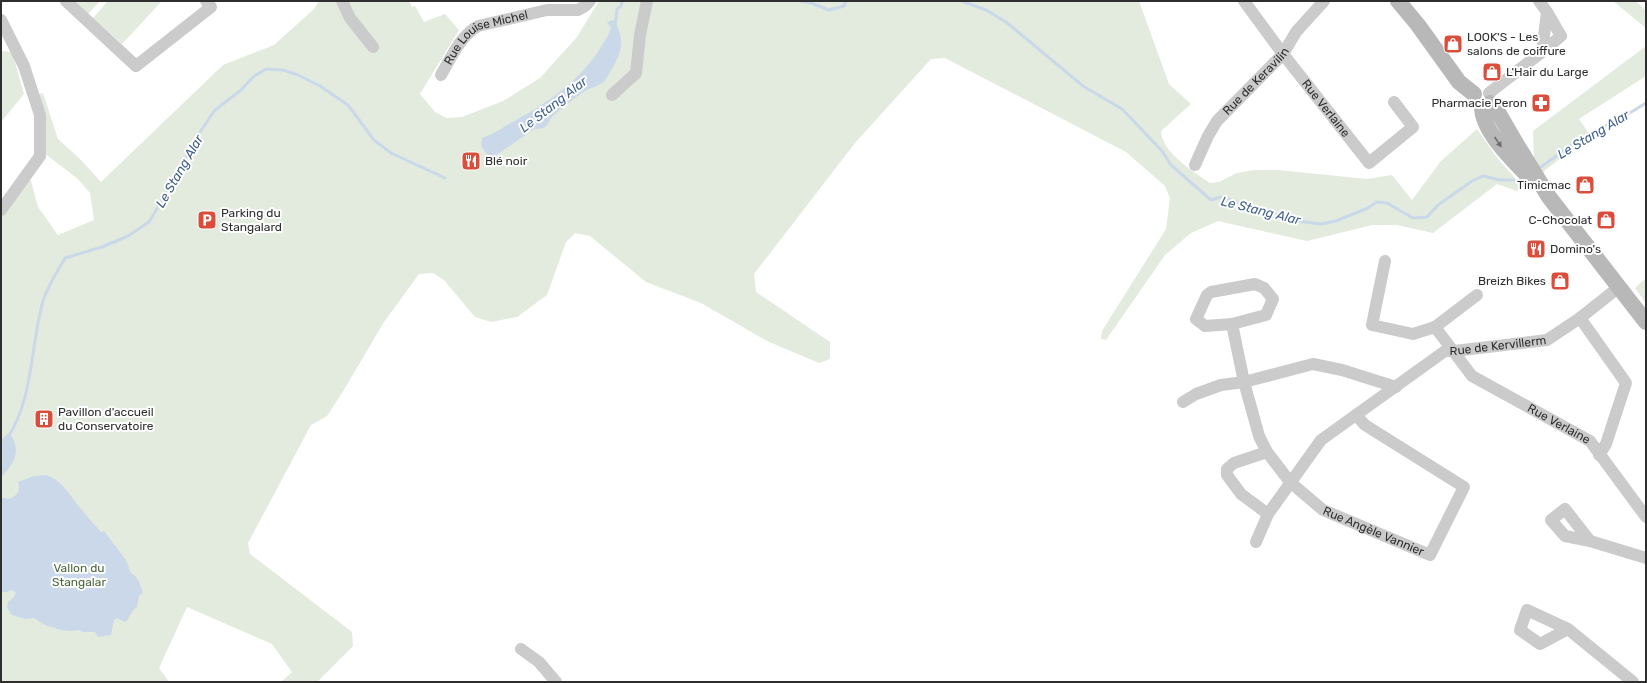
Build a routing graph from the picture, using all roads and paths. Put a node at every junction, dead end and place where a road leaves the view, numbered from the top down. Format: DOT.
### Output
graph roads {
  1 [pos="66,1"];
  2 [pos="206,1"];
  3 [pos="342,1"];
  4 [pos="590,1"];
  5 [pos="648,1"];
  6 [pos="1244,1"];
  7 [pos="1324,1"];
  8 [pos="1398,1"];
  9 [pos="1539,1"];
  10 [pos="579,6"];
  11 [pos="1547,12"];
  12 [pos="2,24"];
  13 [pos="373,47"];
  14 [pos="1542,52"];
  15 [pos="1283,54"];
  16 [pos="441,75"];
  17 [pos="612,96"];
  18 [pos="1484,100"];
  19 [pos="1394,102"];
  20 [pos="1195,165"];
  21 [pos="1,210"];
  22 [pos="1385,261"];
  23 [pos="1619,288"];
  24 [pos="1476,295"];
  25 [pos="1580,318"];
  26 [pos="1646,322"];
  27 [pos="1232,324"];
  28 [pos="1435,327"];
  29 [pos="1454,351"];
  30 [pos="1244,382"];
  31 [pos="1396,387"];
  32 [pos="1183,402"];
  33 [pos="1356,415"];
  34 [pos="1267,452"];
  35 [pos="1599,455"];
  36 [pos="1290,482"];
  37 [pos="1268,514"];
  38 [pos="1646,517"];
  39 [pos="1256,542"];
  40 [pos="1590,542"];
  41 [pos="1646,558"];
  42 [pos="1568,629"];
  43 [pos="522,649"];
  44 [pos="556,682"];
  45 [pos="1633,682"];
  1 -- 2 [label="street"];
  3 -- 13 [label="street"];
  4 -- 10 [label="street"];
  5 -- 17 [label="street"];
  6 -- 15 [label="street, Rue Verlaine"];
  7 -- 15 [label="street, Rue de Keravilin"];
  8 -- 18 [label="main road"];
  9 -- 11 [label="street"];
  10 -- 16 [label="street, Rue Louise Michel"];
  11 -- 14 [label="street"];
  11 -- 14 [label="street"];
  12 -- 21 [label="street"];
  14 -- 18 [label="street"];
  15 -- 19 [label="street, Rue Verlaine"];
  15 -- 20 [label="street, Rue de Keravilin"];
  18 -- 23 [label="main road"];
  22 -- 28 [label="street"];
  23 -- 25 [label="street, Rue de Kervillerm"];
  23 -- 26 [label="main road"];
  24 -- 28 [label="street"];
  25 -- 29 [label="street, Rue de Kervillerm"];
  25 -- 35 [label="street"];
  27 -- 27 [label="street"];
  27 -- 30 [label="street, Rue Angèle Vannier"];
  28 -- 29 [label="street, Rue Verlaine"];
  29 -- 31 [label="street, Rue de Kervillerm"];
  29 -- 35 [label="street, Rue Verlaine"];
  30 -- 31 [label="street"];
  30 -- 32 [label="street"];
  30 -- 34 [label="street, Rue Angèle Vannier"];
  31 -- 33 [label="street"];
  33 -- 36 [label="street"];
  33 -- 36 [label="street, Rue Angèle Vannier"];
  34 -- 36 [label="street, Rue Angèle Vannier"];
  34 -- 37 [label="street"];
  35 -- 38 [label="street, Rue Verlaine"];
  36 -- 37 [label="street"];
  37 -- 39 [label="street"];
  40 -- 41 [label="street"];
  42 -- 45 [label="street"];
  43 -- 44 [label="street"];
}
